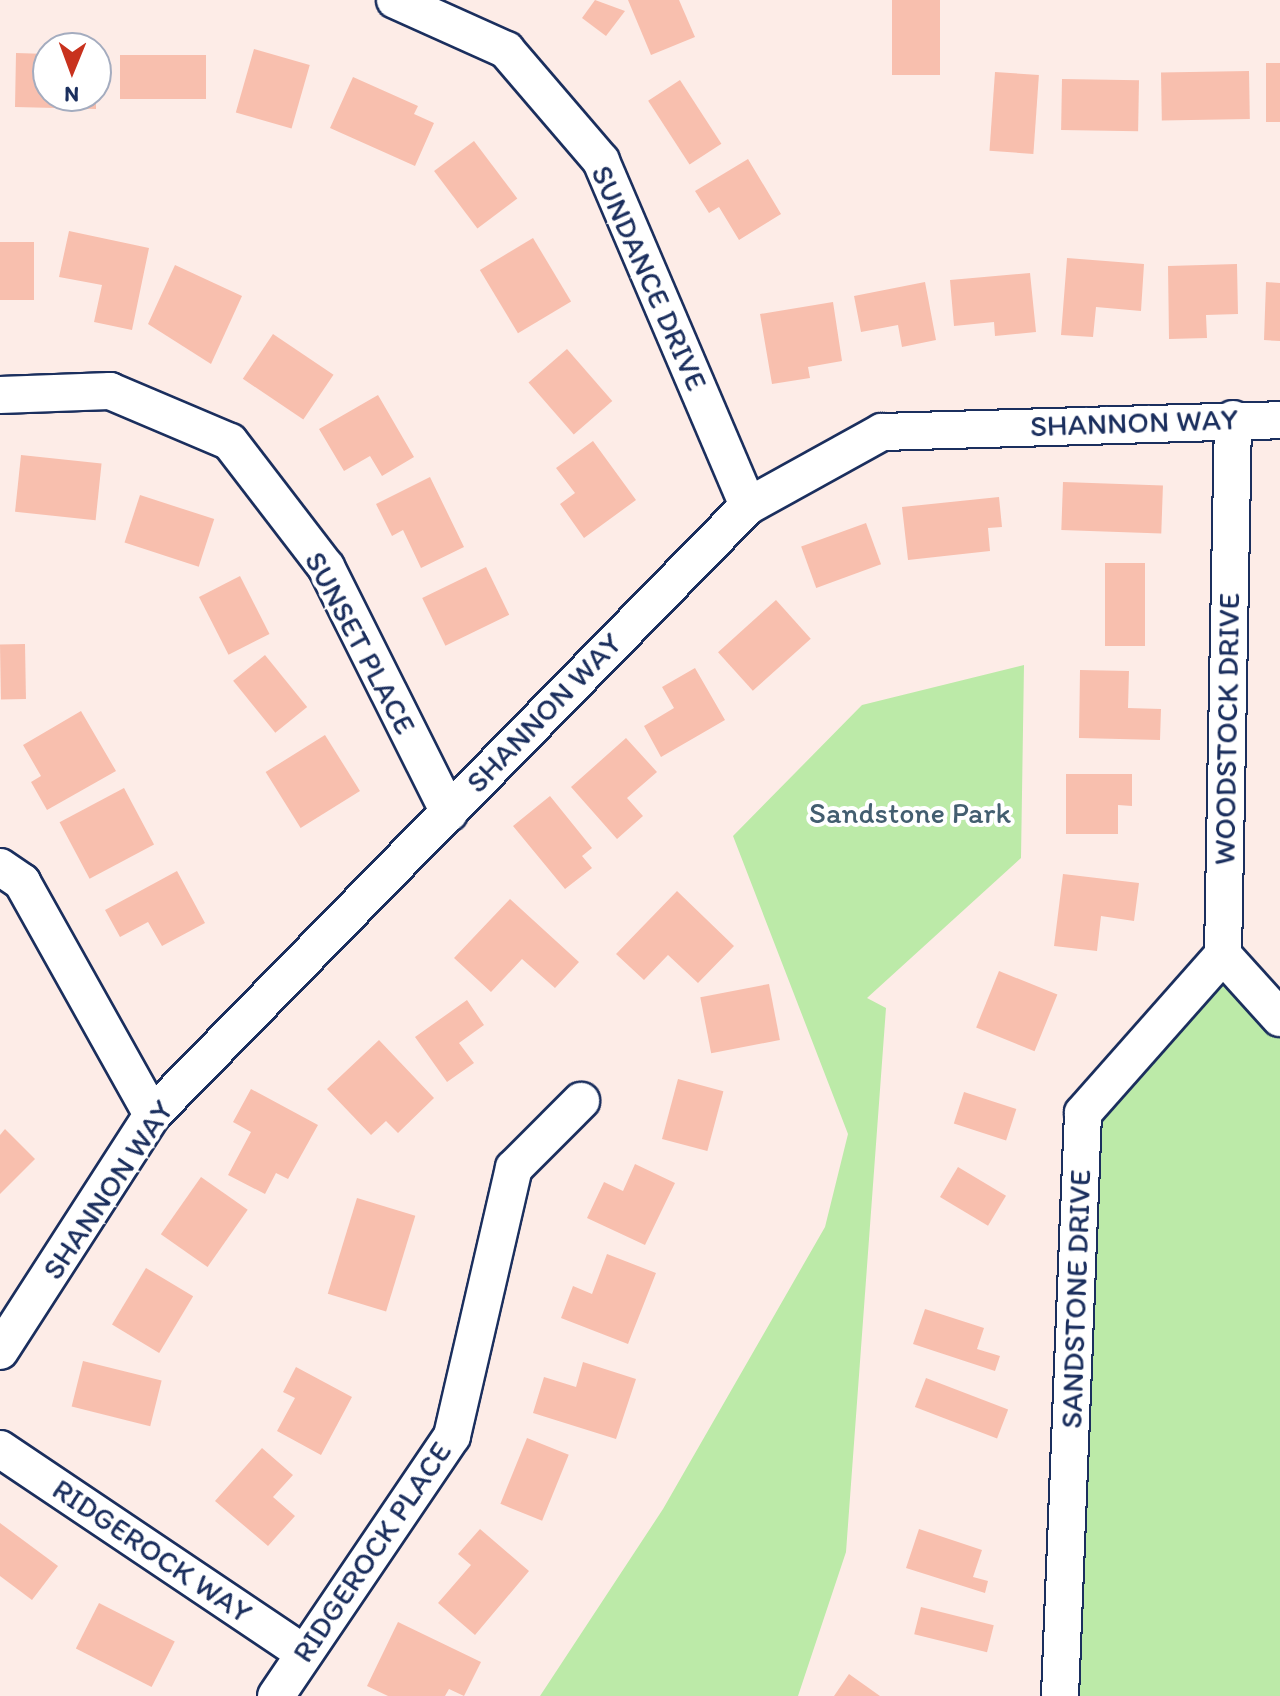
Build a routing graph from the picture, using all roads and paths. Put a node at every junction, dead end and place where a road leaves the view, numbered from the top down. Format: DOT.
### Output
graph roads {
  1 [pos="395,0"];
  2 [pos="0,395"];
  3 [pos="1233,419"];
  4 [pos="1280,420"];
  5 [pos="748,506"];
  6 [pos="449,813"];
  7 [pos="0,867"];
  8 [pos="1223,955"];
  9 [pos="1280,1018"];
  10 [pos="581,1101"];
  11 [pos="152,1115"];
  12 [pos="0,1351"];
  13 [pos="0,1449"];
  14 [pos="304,1653"];
  15 [pos="276,1696"];
  16 [pos="1060,1696"];
  1 -- 5 [label="street, SUNDANCE DRIVE"];
  2 -- 6 [label="street, SUNSET PLACE"];
  3 -- 4 [label="street, SHANNON WAY"];
  3 -- 5 [label="street, SHANNON WAY"];
  3 -- 8 [label="street, WOODSTOCK DRIVE"];
  5 -- 6 [label="street, SHANNON WAY"];
  6 -- 11 [label="street, SHANNON WAY"];
  7 -- 11 [label="street"];
  8 -- 9 [label="street"];
  8 -- 16 [label="street, SANDSTONE DRIVE"];
  10 -- 14 [label="street, RIDGEROCK PLACE"];
  11 -- 12 [label="street, SHANNON WAY"];
  13 -- 14 [label="street, RIDGEROCK WAY"];
  14 -- 15 [label="street, RIDGEROCK PLACE"];
}
